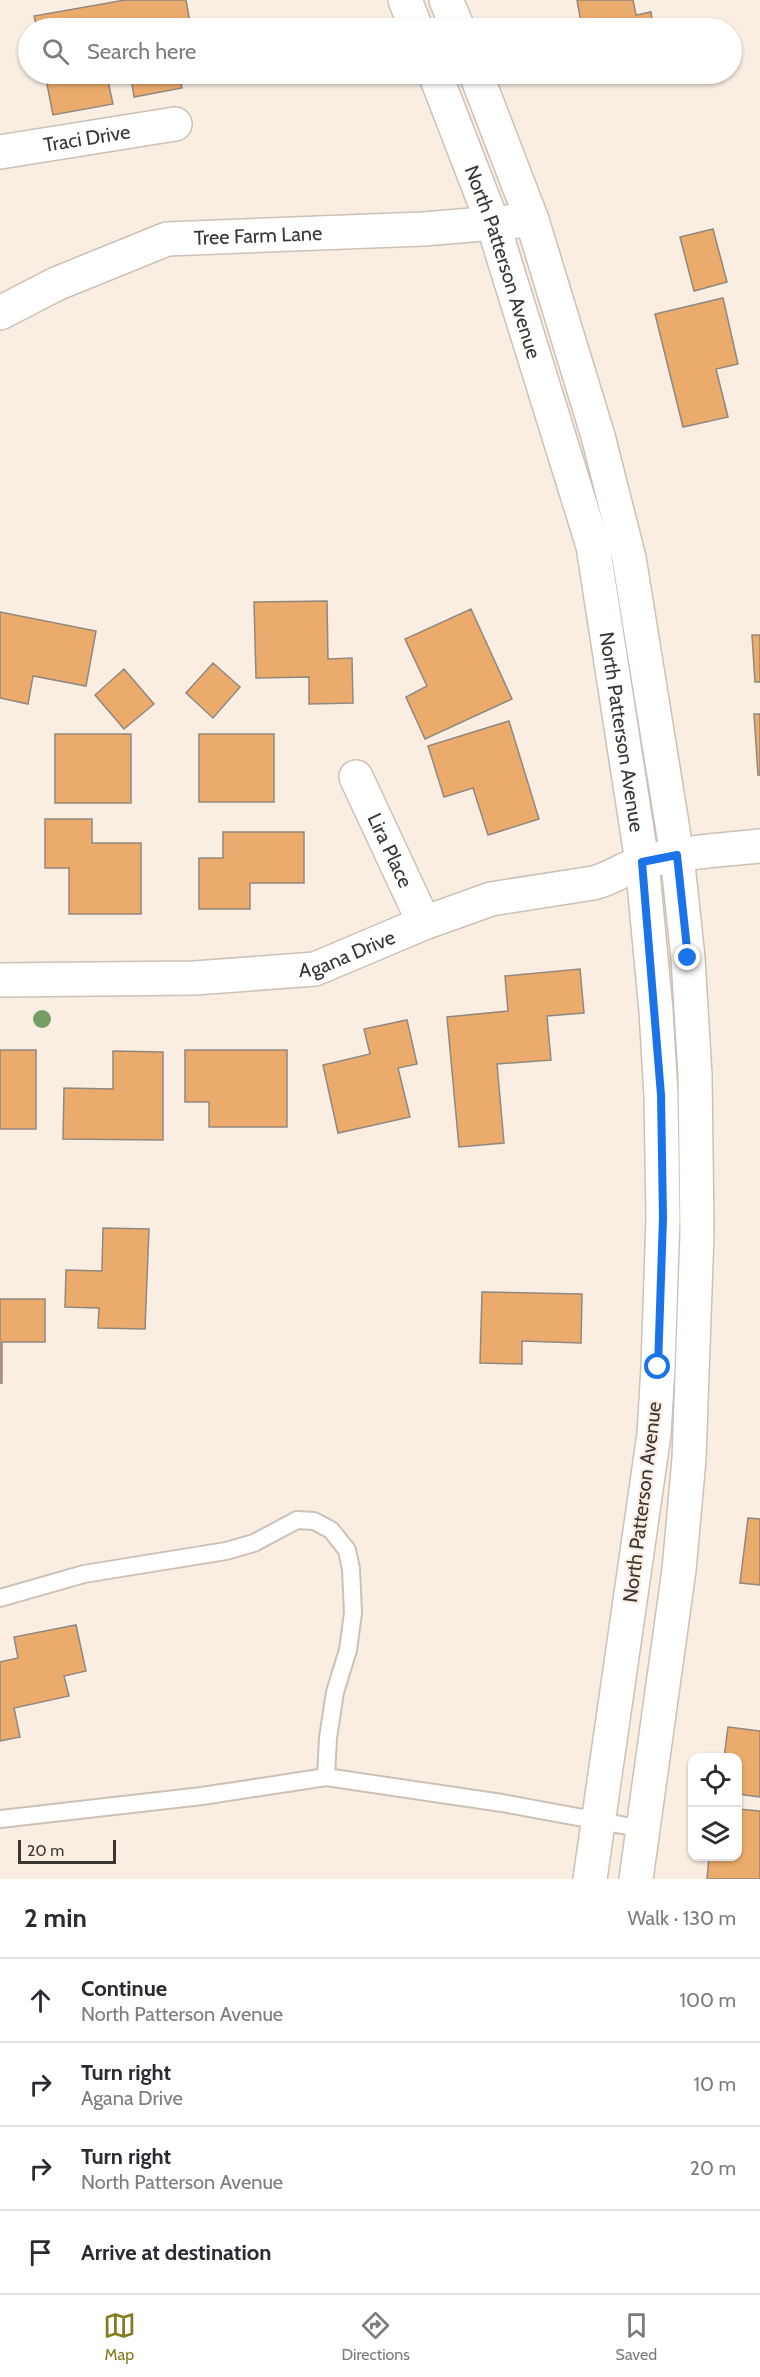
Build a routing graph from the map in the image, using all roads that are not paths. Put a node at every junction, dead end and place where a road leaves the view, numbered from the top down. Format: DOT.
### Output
graph roads {
  1 [pos="405,0"];
  2 [pos="446,0"];
  3 [pos="412,18"];
  4 [pos="454,18"];
  5 [pos="439,84"];
  6 [pos="480,84"];
  7 [pos="175,124"];
  8 [pos="0,152"];
  9 [pos="532,220"];
  10 [pos="492,224"];
  11 [pos="0,313"];
  12 [pos="356,777"];
  13 [pos="760,846"];
  14 [pos="677,855"];
  15 [pos="642,862"];
  16 [pos="424,923"];
  17 [pos="0,980"];
  18 [pos="0,1598"];
  19 [pos="326,1777"];
  20 [pos="0,1819"];
  21 [pos="598,1821"];
  22 [pos="643,1829"];
  23 [pos="590,1879"];
  24 [pos="636,1879"];
  1 -- 3 [label="main road"];
  2 -- 4 [label="main road"];
  5 -- 10 [label="main road, North Patterson Avenue"];
  6 -- 9 [label="main road, North Patterson Avenue"];
  7 -- 8 [label="main road, Traci Drive"];
  9 -- 10 [label="main road, Tree Farm Lane"];
  9 -- 14 [label="main road, North Patterson Avenue"];
  10 -- 11 [label="main road, Tree Farm Lane"];
  10 -- 15 [label="main road, North Patterson Avenue"];
  12 -- 16 [label="main road, Lira Place"];
  13 -- 14 [label="main road, Agana Drive"];
  14 -- 15 [label="main road, Agana Drive"];
  14 -- 22 [label="main road, North Patterson Avenue"];
  15 -- 16 [label="main road, Agana Drive"];
  15 -- 21 [label="main road, North Patterson Avenue"];
  16 -- 17 [label="main road, Agana Drive"];
  18 -- 19 [label="lane"];
  19 -- 20 [label="lane"];
  19 -- 21 [label="lane"];
  21 -- 22 [label="lane"];
  21 -- 23 [label="main road, North Patterson Avenue"];
  22 -- 24 [label="main road, North Patterson Avenue"];
}
